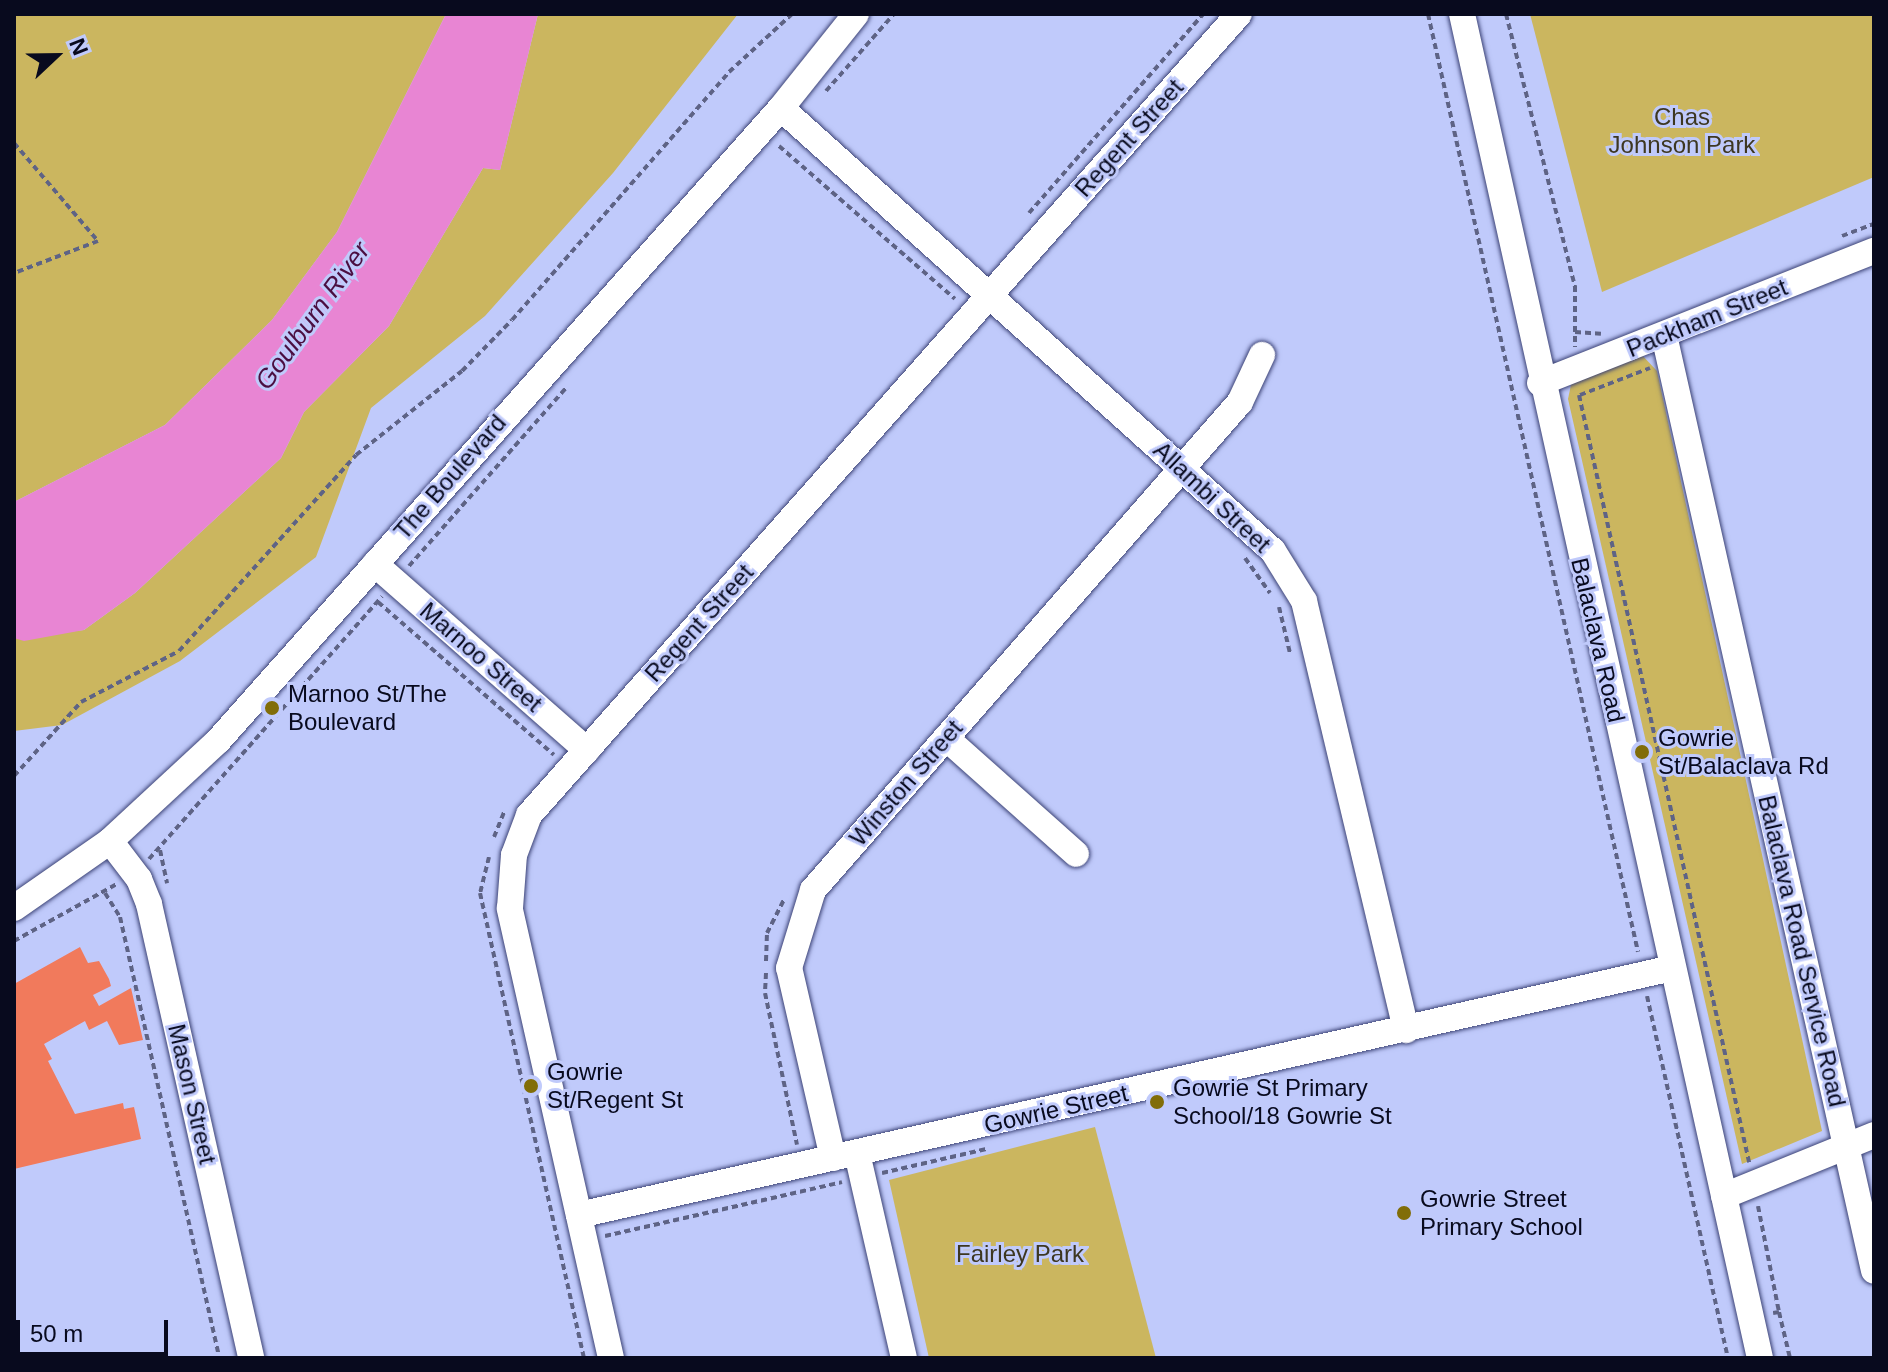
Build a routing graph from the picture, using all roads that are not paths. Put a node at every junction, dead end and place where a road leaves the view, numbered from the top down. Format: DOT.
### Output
graph roads {
  1 [pos="856,14"];
  2 [pos="1239,14"];
  3 [pos="1462,14"];
  4 [pos="781,108"];
  5 [pos="1874,251"];
  6 [pos="980,287"];
  7 [pos="1666,347"];
  8 [pos="1262,355"];
  9 [pos="1540,383"];
  10 [pos="1182,468"];
  11 [pos="375,564"];
  12 [pos="946,738"];
  13 [pos="570,747"];
  14 [pos="110,841"];
  15 [pos="1076,854"];
  16 [pos="14,908"];
  17 [pos="1672,968"];
  18 [pos="1406,1030"];
  19 [pos="1874,1135"];
  20 [pos="1846,1146"];
  21 [pos="845,1156"];
  22 [pos="1724,1196"];
  23 [pos="588,1213"];
  24 [pos="1874,1271"];
  25 [pos="251,1358"];
  26 [pos="611,1358"];
  27 [pos="904,1358"];
  28 [pos="1760,1358"];
  1 -- 4 [label="street, The Boulevard"];
  2 -- 6 [label="street, Regent Street"];
  3 -- 9 [label="street, Balaclava Road"];
  4 -- 6 [label="street, Allambi Street"];
  4 -- 11 [label="street, The Boulevard"];
  5 -- 7 [label="street, Packham Street"];
  6 -- 10 [label="street, Allambi Street"];
  6 -- 13 [label="street, Regent Street"];
  7 -- 9 [label="street, Packham Street"];
  7 -- 20 [label="street, Balaclava Road Service Road"];
  8 -- 10 [label="street, Winston Street"];
  9 -- 17 [label="street, Balaclava Road"];
  10 -- 12 [label="street, Winston Street"];
  10 -- 18 [label="street, Allambi Street"];
  11 -- 13 [label="street, Marnoo Street"];
  11 -- 14 [label="street, The Boulevard"];
  12 -- 15 [label="street"];
  12 -- 21 [label="street, Winston Street"];
  13 -- 23 [label="street, Regent Street"];
  14 -- 16 [label="street, The Boulevard"];
  14 -- 25 [label="street, Mason Street"];
  17 -- 18 [label="street, Gowrie Street"];
  17 -- 22 [label="street, Balaclava Road"];
  18 -- 21 [label="street, Gowrie Street"];
  19 -- 20 [label="street"];
  20 -- 22 [label="street"];
  20 -- 24 [label="street, Balaclava Road Service Road"];
  21 -- 23 [label="street, Gowrie Street"];
  21 -- 27 [label="street, Winston Street"];
  22 -- 28 [label="street, Balaclava Road"];
  23 -- 26 [label="street, Regent Street"];
}
